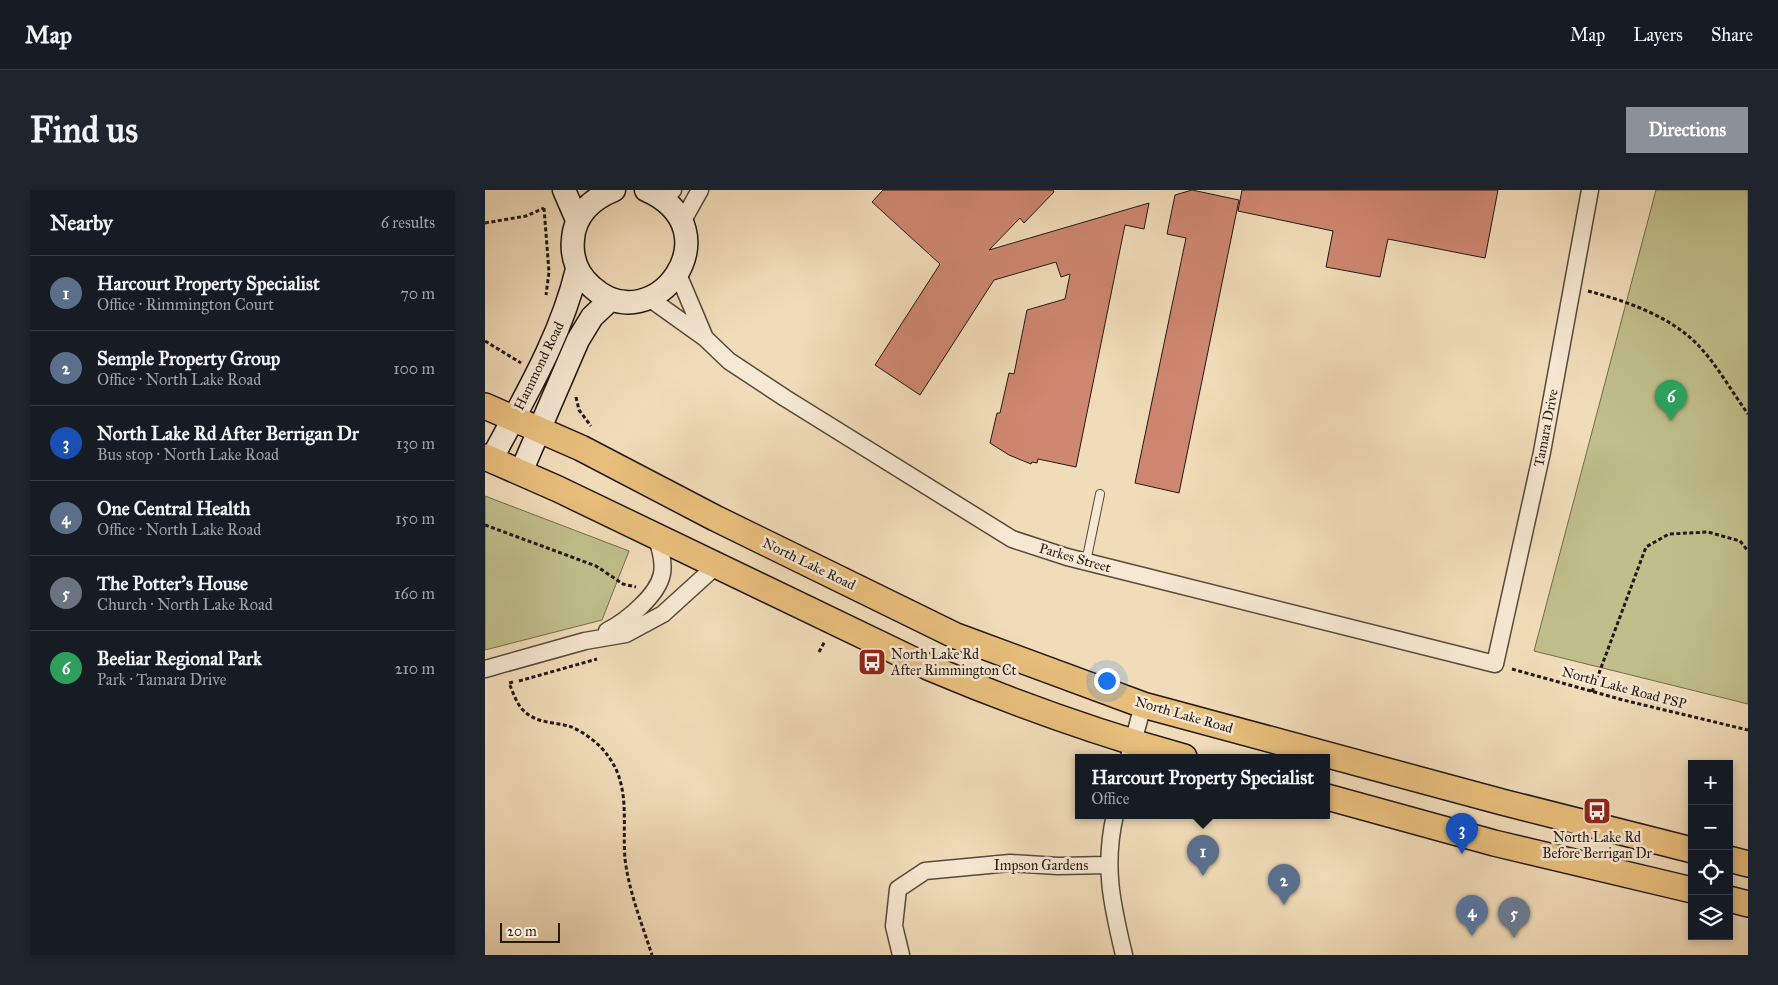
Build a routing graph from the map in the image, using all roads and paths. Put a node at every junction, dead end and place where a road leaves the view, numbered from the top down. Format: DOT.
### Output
graph roads {
  1 [pos="614,190"];
  2 [pos="700,190"];
  3 [pos="1590,190"];
  4 [pos="658,191"];
  5 [pos="564,192"];
  6 [pos="543,208"];
  7 [pos="577,220"];
  8 [pos="682,222"];
  9 [pos="485,223"];
  10 [pos="577,269"];
  11 [pos="678,274"];
  12 [pos="1588,291"];
  13 [pos="649,298"];
  14 [pos="611,299"];
  15 [pos="545,302"];
  16 [pos="705,338"];
  17 [pos="485,341"];
  18 [pos="524,353"];
  19 [pos="485,406"];
  20 [pos="1748,414"];
  21 [pos="513,418"];
  22 [pos="539,430"];
  23 [pos="488,458"];
  24 [pos="521,472"];
  25 [pos="1100,494"];
  26 [pos="485,525"];
  27 [pos="655,536"];
  28 [pos="1748,551"];
  29 [pos="1085,562"];
  30 [pos="717,565"];
  31 [pos="655,592"];
  32 [pos="585,642"];
  33 [pos="601,658"];
  34 [pos="1495,664"];
  35 [pos="485,669"];
  36 [pos="1592,692"];
  37 [pos="1143,705"];
  38 [pos="1748,730"];
  39 [pos="1131,750"];
  40 [pos="1161,754"];
  41 [pos="1324,754"];
  42 [pos="1330,756"];
  43 [pos="1330,798"];
  44 [pos="1114,819"];
  45 [pos="1688,849"];
  46 [pos="1733,860"];
  47 [pos="1748,864"];
  48 [pos="1108,865"];
  49 [pos="1688,889"];
  50 [pos="1733,900"];
  51 [pos="1748,904"];
  52 [pos="652,955"];
  53 [pos="901,955"];
  54 [pos="1124,955"];
  1 -- 7 [label="main road"];
  2 -- 8 [label="street"];
  3 -- 34 [label="street, Tamara Drive"];
  4 -- 8 [label="main road"];
  5 -- 6 [label="path"];
  5 -- 7 [label="main road"];
  6 -- 9 [label="path"];
  6 -- 15 [label="path"];
  7 -- 10 [label="main road"];
  8 -- 11 [label="main road"];
  10 -- 14 [label="main road"];
  10 -- 21 [label="main road, Hammond Road"];
  11 -- 13 [label="main road"];
  11 -- 16 [label="street, Parkes Street"];
  12 -- 20 [label="path"];
  13 -- 14 [label="main road"];
  13 -- 16 [label="street, Parkes Street"];
  14 -- 22 [label="main road, Hammond Road"];
  16 -- 29 [label="street, Parkes Street"];
  17 -- 18 [label="path"];
  19 -- 21 [label="main road, North Lake Road"];
  21 -- 22 [label="main road, North Lake Road"];
  21 -- 23 [label="main road, Hammond Road"];
  22 -- 24 [label="main road, Hammond Road"];
  22 -- 37 [label="main road, North Lake Road"];
  23 -- 24 [label="main road"];
  24 -- 27 [label="main road"];
  25 -- 29 [label="lane"];
  26 -- 31 [label="path"];
  27 -- 30 [label="main road"];
  27 -- 31 [label="street"];
  28 -- 36 [label="path"];
  29 -- 34 [label="street, Parkes Street"];
  30 -- 32 [label="street"];
  30 -- 39 [label="main road"];
  31 -- 32 [label="street"];
  32 -- 35 [label="street"];
  33 -- 52 [label="path"];
  34 -- 36 [label="path, North Lake Road PSP"];
  36 -- 38 [label="path, North Lake Road PSP"];
  37 -- 39 [label="street"];
  37 -- 41 [label="main road, North Lake Road"];
  39 -- 40 [label="main road"];
  42 -- 45 [label="main road, North Lake Road"];
  43 -- 49 [label="main road"];
  44 -- 48 [label="street"];
  46 -- 47 [label="main road"];
  48 -- 53 [label="street, Impson Gardens"];
  48 -- 54 [label="street"];
  50 -- 51 [label="main road"];
}
